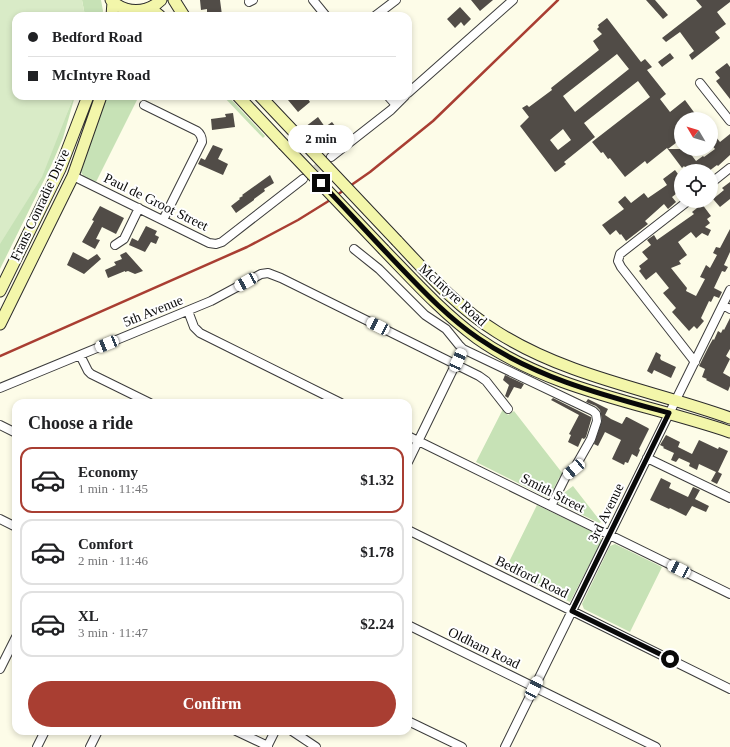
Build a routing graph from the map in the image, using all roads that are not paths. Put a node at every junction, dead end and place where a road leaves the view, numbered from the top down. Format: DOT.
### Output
graph roads {
  1 [pos="161,0"];
  2 [pos="174,0"];
  3 [pos="314,0"];
  4 [pos="396,0"];
  5 [pos="512,0"];
  6 [pos="112,1"];
  7 [pos="150,8"];
  8 [pos="112,12"];
  9 [pos="132,12"];
  10 [pos="137,12"];
  11 [pos="155,12"];
  12 [pos="182,12"];
  13 [pos="323,12"];
  14 [pos="380,12"];
  15 [pos="700,83"];
  16 [pos="412,90"];
  17 [pos="86,100"];
  18 [pos="100,100"];
  19 [pos="242,100"];
  20 [pos="264,100"];
  21 [pos="391,100"];
  22 [pos="401,100"];
  23 [pos="144,105"];
  24 [pos="396,106"];
  25 [pos="730,121"];
  26 [pos="331,157"];
  27 [pos="730,168"];
  28 [pos="73,176"];
  29 [pos="718,177"];
  30 [pos="303,179"];
  31 [pos="139,208"];
  32 [pos="679,208"];
  33 [pos="163,220"];
  34 [pos="116,245"];
  35 [pos="354,250"];
  36 [pos="730,290"];
  37 [pos="0,291"];
  38 [pos="726,307"];
  39 [pos="188,311"];
  40 [pos="0,324"];
  41 [pos="463,349"];
  42 [pos="80,355"];
  43 [pos="695,362"];
  44 [pos="456,364"];
  45 [pos="0,388"];
  46 [pos="142,399"];
  47 [pos="333,399"];
  48 [pos="676,401"];
  49 [pos="508,409"];
  50 [pos="669,413"];
  51 [pos="730,418"];
  52 [pos="0,425"];
  53 [pos="12,431"];
  54 [pos="730,432"];
  55 [pos="412,438"];
  56 [pos="418,441"];
  57 [pos="412,454"];
  58 [pos="647,458"];
  59 [pos="730,498"];
  60 [pos="551,506"];
  61 [pos="0,521"];
  62 [pos="12,526"];
  63 [pos="412,532"];
  64 [pos="609,535"];
  65 [pos="730,594"];
  66 [pos="572,611"];
  67 [pos="412,627"];
  68 [pos="12,644"];
  69 [pos="0,669"];
  70 [pos="534,688"];
  71 [pos="730,688"];
  72 [pos="412,722"];
  73 [pos="43,735"];
  74 [pos="96,735"];
  75 [pos="244,735"];
  76 [pos="273,735"];
  77 [pos="298,735"];
  78 [pos="38,747"];
  79 [pos="90,747"];
  80 [pos="268,747"];
  81 [pos="316,747"];
  82 [pos="462,747"];
  83 [pos="505,747"];
  84 [pos="656,747"];
  1 -- 7 [label="main road"];
  2 -- 12 [label="main road"];
  3 -- 13 [label="street"];
  4 -- 14 [label="street"];
  5 -- 16 [label="street"];
  6 -- 8 [label="main road"];
  6 -- 9 [label="main road"];
  7 -- 10 [label="main road"];
  7 -- 11 [label="main road"];
  15 -- 25 [label="street"];
  17 -- 37 [label="main road, Frans Conradie Drive"];
  18 -- 28 [label="main road, Frans Conradie Drive"];
  19 -- 50 [label="main road, McIntyre Road, bridge"];
  20 -- 48 [label="main road, McIntyre Road, bridge"];
  21 -- 24 [label="street"];
  22 -- 24 [label="street"];
  23 -- 33 [label="street"];
  24 -- 26 [label="street"];
  27 -- 29 [label="street"];
  28 -- 31 [label="street, Paul de Groot Street"];
  28 -- 40 [label="main road, Frans Conradie Drive"];
  30 -- 33 [label="street, Paul de Groot Street"];
  31 -- 33 [label="street, Paul de Groot Street"];
  31 -- 34 [label="street"];
  32 -- 43 [label="street"];
  35 -- 41 [label="street"];
  36 -- 38 [label="street, 3rd Avenue"];
  38 -- 43 [label="street, 3rd Avenue"];
  39 -- 42 [label="street, 5th Avenue"];
  39 -- 44 [label="street, 5th Avenue"];
  39 -- 47 [label="street"];
  41 -- 44 [label="street"];
  41 -- 60 [label="street"];
  42 -- 45 [label="street, 5th Avenue"];
  42 -- 46 [label="street"];
  43 -- 48 [label="street, 3rd Avenue"];
  44 -- 49 [label="street"];
  44 -- 56 [label="street"];
  48 -- 50 [label="street, 3rd Avenue"];
  48 -- 51 [label="main road, McIntyre Road"];
  50 -- 54 [label="main road, McIntyre Road"];
  50 -- 58 [label="street, 3rd Avenue"];
  52 -- 53 [label="street"];
  55 -- 56 [label="street, Smith Street"];
  56 -- 57 [label="street"];
  56 -- 60 [label="street, Smith Street"];
  58 -- 59 [label="street"];
  58 -- 64 [label="street, 3rd Avenue"];
  60 -- 64 [label="street, Smith Street"];
  61 -- 62 [label="street"];
  63 -- 66 [label="street, Bedford Road"];
  64 -- 65 [label="street, Smith Street"];
  64 -- 66 [label="street, 3rd Avenue"];
  66 -- 70 [label="street, 3rd Avenue"];
  66 -- 71 [label="street, Bedford Road"];
  67 -- 70 [label="street, Oldham Road"];
  68 -- 69 [label="street"];
  70 -- 83 [label="street, 3rd Avenue"];
  70 -- 84 [label="street, Oldham Road"];
  72 -- 82 [label="street"];
  73 -- 78 [label="street"];
  74 -- 79 [label="street"];
  75 -- 80 [label="street"];
  76 -- 80 [label="street"];
  77 -- 81 [label="street"];
}
